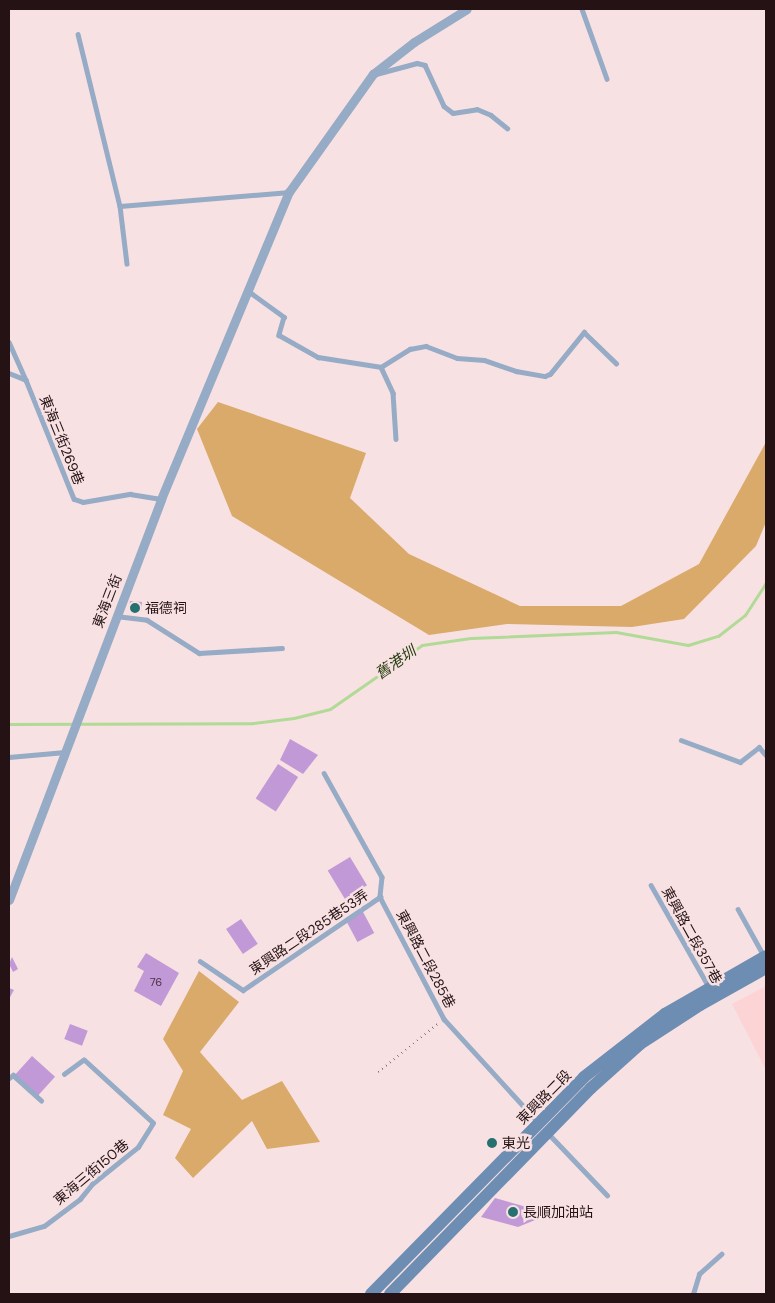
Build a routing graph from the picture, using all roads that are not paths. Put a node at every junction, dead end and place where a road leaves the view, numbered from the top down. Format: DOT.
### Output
graph roads {
  1 [pos="467,9"];
  2 [pos="582,9"];
  3 [pos="78,34"];
  4 [pos="373,74"];
  5 [pos="607,79"];
  6 [pos="507,128"];
  7 [pos="289,192"];
  8 [pos="120,206"];
  9 [pos="127,264"];
  10 [pos="246,290"];
  11 [pos="9,342"];
  12 [pos="616,363"];
  13 [pos="381,368"];
  14 [pos="9,373"];
  15 [pos="26,380"];
  16 [pos="396,439"];
  17 [pos="160,499"];
  18 [pos="116,616"];
  19 [pos="282,648"];
  20 [pos="682,740"];
  21 [pos="64,752"];
  22 [pos="766,755"];
  23 [pos="9,757"];
  24 [pos="324,773"];
  25 [pos="651,885"];
  26 [pos="380,897"];
  27 [pos="9,900"];
  28 [pos="738,909"];
  29 [pos="766,960"];
  30 [pos="200,961"];
  31 [pos="712,992"];
  32 [pos="65,1074"];
  33 [pos="9,1078"];
  34 [pos="41,1100"];
  35 [pos="539,1123"];
  36 [pos="548,1133"];
  37 [pos="607,1195"];
  38 [pos="441,1222"];
  39 [pos="451,1232"];
  40 [pos="9,1236"];
  41 [pos="721,1254"];
  42 [pos="371,1294"];
  43 [pos="390,1294"];
  44 [pos="693,1294"];
  1 -- 4 [label="street, 東海三街"];
  2 -- 5 [label="lane"];
  3 -- 8 [label="lane"];
  4 -- 6 [label="lane"];
  4 -- 7 [label="street, 東海三街"];
  7 -- 8 [label="lane"];
  7 -- 10 [label="street, 東海三街"];
  8 -- 9 [label="lane"];
  10 -- 13 [label="lane"];
  10 -- 17 [label="street, 東海三街"];
  11 -- 15 [label="lane, 東海三街269巷"];
  12 -- 13 [label="lane"];
  13 -- 16 [label="lane"];
  14 -- 15 [label="lane"];
  15 -- 17 [label="lane, 東海三街269巷"];
  17 -- 18 [label="street, 東海三街"];
  18 -- 19 [label="lane"];
  18 -- 21 [label="street, 東海三街"];
  20 -- 22 [label="lane"];
  21 -- 23 [label="lane"];
  21 -- 27 [label="street"];
  24 -- 26 [label="lane, 東興路二段285巷"];
  25 -- 31 [label="lane, 東興路二段357巷"];
  26 -- 30 [label="lane, 東興路二段285巷53弄"];
  26 -- 35 [label="lane, 東興路二段285巷"];
  28 -- 29 [label="lane"];
  29 -- 31 [label="main road, 東興路二段"];
  31 -- 35 [label="main road, 東興路二段"];
  31 -- 36 [label="main road, 東興路二段"];
  32 -- 40 [label="lane, 東海三街150巷"];
  33 -- 34 [label="lane"];
  35 -- 36 [label="lane, 東興路二段285巷"];
  35 -- 38 [label="main road, 東興路二段"];
  36 -- 37 [label="lane, 東興路二段285巷"];
  36 -- 39 [label="main road, 東興路二段"];
  38 -- 39 [label="street"];
  38 -- 42 [label="main road, 東興路二段"];
  39 -- 43 [label="main road, 東興路二段"];
  41 -- 44 [label="lane"];
}
